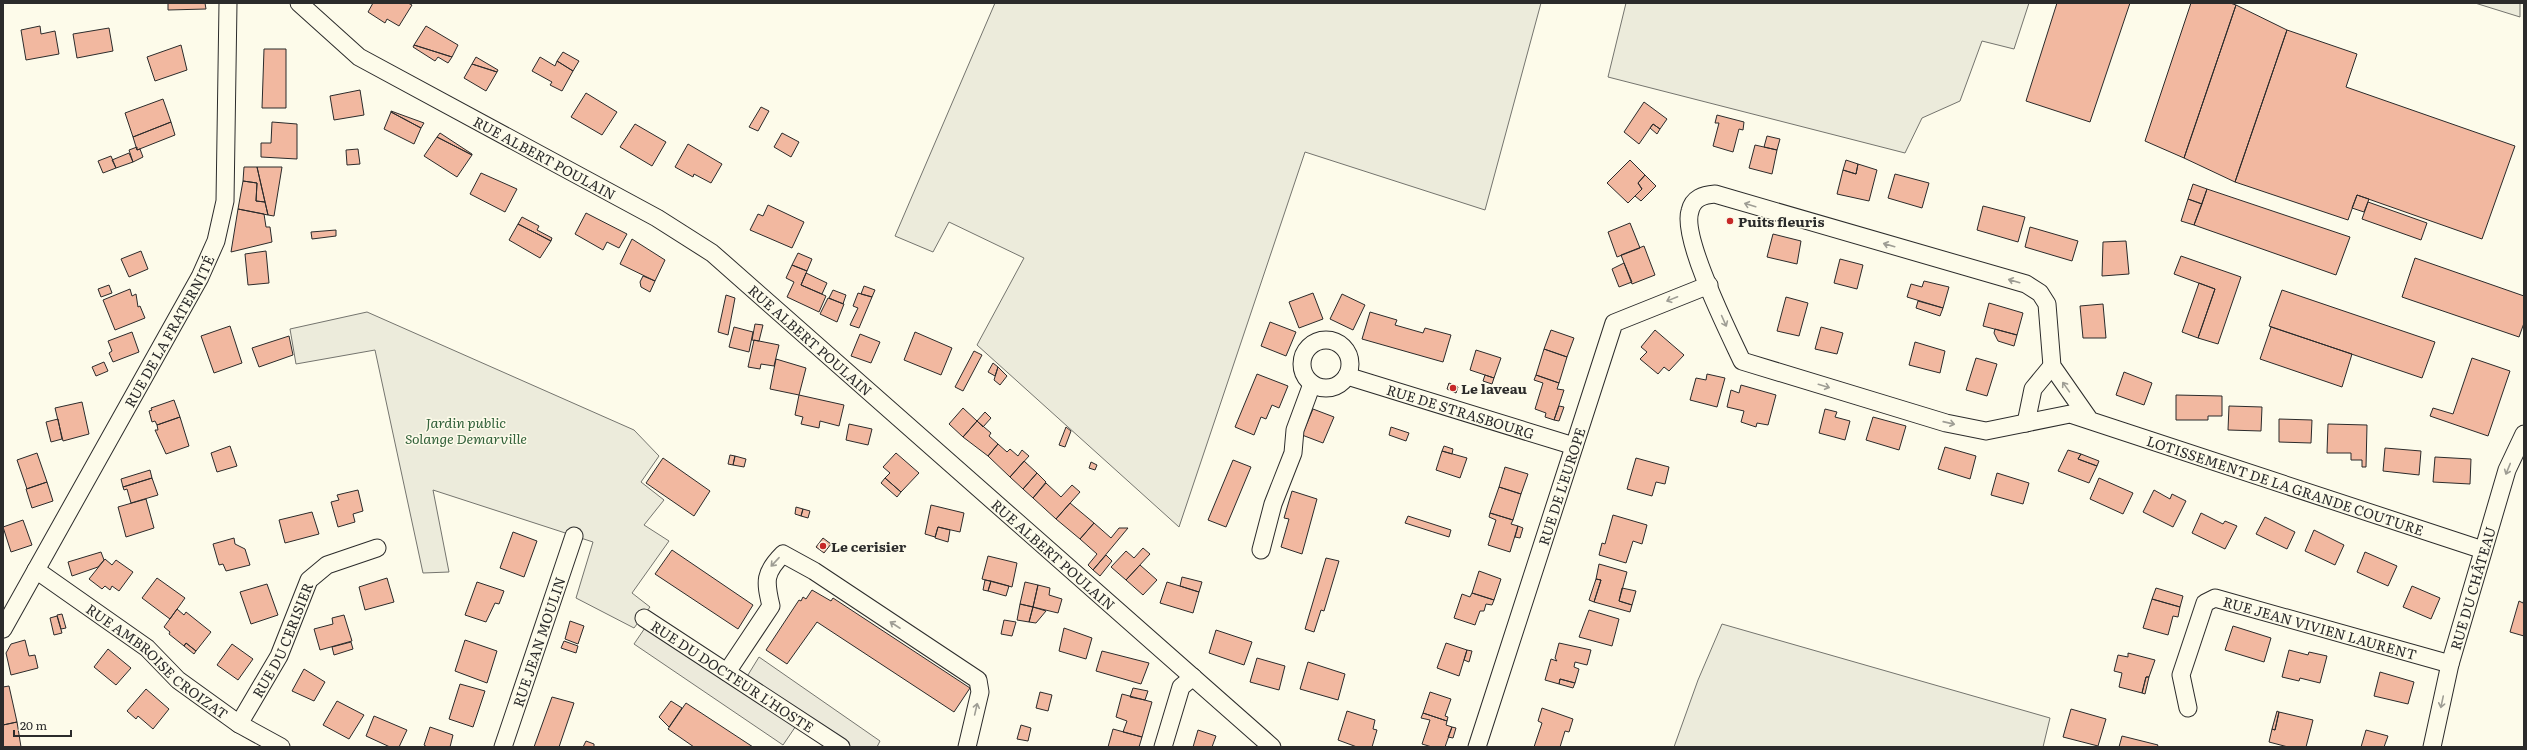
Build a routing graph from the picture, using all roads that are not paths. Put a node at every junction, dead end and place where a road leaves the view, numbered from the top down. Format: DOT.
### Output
graph roads {
  1 [pos="228,3"];
  2 [pos="299,3"];
  3 [pos="1708,285"];
  4 [pos="2052,366"];
  5 [pos="1347,376"];
  6 [pos="1312,384"];
  7 [pos="2089,419"];
  8 [pos="2026,423"];
  9 [pos="2524,434"];
  10 [pos="1574,446"];
  11 [pos="574,536"];
  12 [pos="377,548"];
  13 [pos="1261,550"];
  14 [pos="2483,550"];
  15 [pos="36,570"];
  16 [pos="644,618"];
  17 [pos="3,629"];
  18 [pos="2450,664"];
  19 [pos="727,672"];
  20 [pos="1193,677"];
  21 [pos="2188,708"];
  22 [pos="239,724"];
  23 [pos="281,747"];
  24 [pos="503,747"];
  25 [pos="841,747"];
  26 [pos="967,747"];
  27 [pos="1163,747"];
  28 [pos="1272,747"];
  29 [pos="1477,747"];
  30 [pos="2432,747"];
  1 -- 15 [label="street, RUE DE LA FRATERNITÉ"];
  2 -- 20 [label="street, RUE ALBERT POULAIN"];
  4 -- 3 [label="street, LOTISSEMENT DE LA GRANDE COUTURE, one-way"];
  3 -- 8 [label="street, LOTISSEMENT DE LA GRANDE COUTURE, one-way"];
  3 -- 10 [label="street, RUE DE L'EUROPE, one-way"];
  7 -- 4 [label="street, one-way"];
  4 -- 8 [label="street"];
  5 -- 6 [label="street"];
  5 -- 6 [label="street"];
  5 -- 10 [label="street, RUE DE STRASBOURG"];
  6 -- 13 [label="street"];
  7 -- 8 [label="street, LOTISSEMENT DE LA GRANDE COUTURE"];
  7 -- 14 [label="street, LOTISSEMENT DE LA GRANDE COUTURE"];
  9 -- 14 [label="street, RUE DU CHÂTEAU, one-way"];
  10 -- 29 [label="street, RUE DE L'EUROPE"];
  11 -- 24 [label="street, RUE JEAN MOULIN"];
  12 -- 22 [label="street, RUE DU CERISIER"];
  14 -- 18 [label="street, RUE DU CHÂTEAU"];
  15 -- 17 [label="street, RUE DE LA FRATERNITÉ"];
  15 -- 22 [label="street, RUE AMBROISE CROIZAT"];
  16 -- 19 [label="street, RUE DU DOCTEUR L'HOSTE"];
  18 -- 21 [label="street, RUE JEAN VIVIEN LAURENT"];
  18 -- 30 [label="street, RUE DU CHÂTEAU, one-way"];
  19 -- 25 [label="street, RUE DU DOCTEUR L'HOSTE"];
  26 -- 19 [label="street, one-way"];
  20 -- 27 [label="street"];
  20 -- 28 [label="street, RUE ALBERT POULAIN"];
  22 -- 23 [label="street, RUE AMBROISE CROIZAT"];
}
